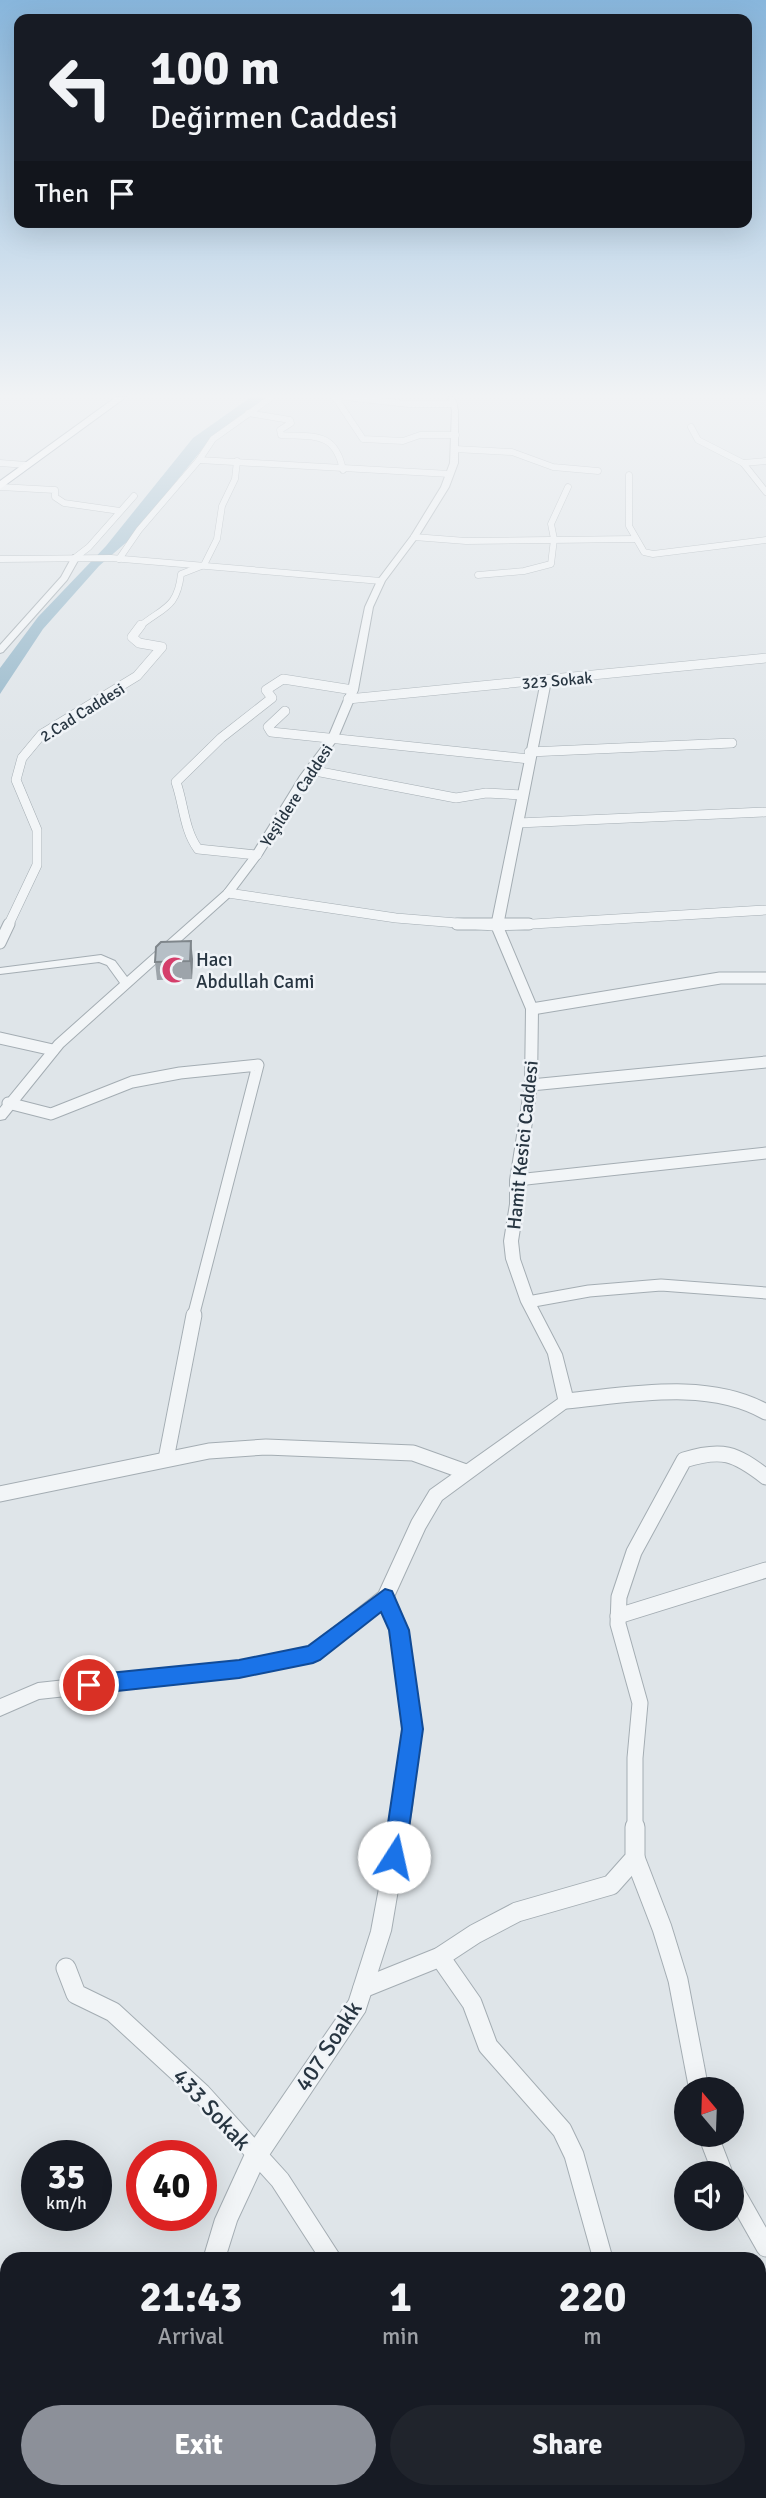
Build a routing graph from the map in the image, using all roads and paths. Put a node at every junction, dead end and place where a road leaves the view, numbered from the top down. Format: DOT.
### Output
graph roads {
  1 [pos="118,514"];
  2 [pos="153,514"];
  3 [pos="221,514"];
  4 [pos="429,514"];
  5 [pos="556,514"];
  6 [pos="629,514"];
  7 [pos="414,537"];
  8 [pos="554,539"];
  9 [pos="635,539"];
  10 [pos="766,540"];
  11 [pos="76,557"];
  12 [pos="0,559"];
  13 [pos="115,559"];
  14 [pos="195,566"];
  15 [pos="478,575"];
  16 [pos="381,581"];
  17 [pos="0,650"];
  18 [pos="766,658"];
  19 [pos="546,681"];
  20 [pos="350,694"];
  21 [pos="285,711"];
  22 [pos="332,740"];
  23 [pos="732,743"];
  24 [pos="529,756"];
  25 [pos="310,769"];
  26 [pos="523,795"];
  27 [pos="766,811"];
  28 [pos="518,823"];
  29 [pos="257,855"];
  30 [pos="228,893"];
  31 [pos="766,910"];
  32 [pos="497,926"];
  33 [pos="0,943"];
  34 [pos="0,971"];
  35 [pos="766,978"];
  36 [pos="127,985"];
  37 [pos="532,1009"];
  38 [pos="0,1038"];
  39 [pos="53,1050"];
  40 [pos="766,1062"];
  41 [pos="531,1086"];
  42 [pos="8,1103"];
  43 [pos="0,1116"];
  44 [pos="766,1153"];
  45 [pos="517,1180"];
  46 [pos="766,1293"];
  47 [pos="528,1302"];
  48 [pos="566,1401"];
  49 [pos="766,1412"];
  50 [pos="166,1459"];
  51 [pos="466,1472"];
  52 [pos="766,1477"];
  53 [pos="0,1494"];
  54 [pos="766,1570"];
  55 [pos="385,1597"];
  56 [pos="618,1616"];
  57 [pos="0,1707"];
  58 [pos="635,1858"];
  59 [pos="440,1957"];
  60 [pos="66,1968"];
  61 [pos="363,1988"];
  62 [pos="697,2077"];
  63 [pos="256,2155"];
  64 [pos="744,2209"];
  65 [pos="766,2247"];
  66 [pos="216,2252"];
  67 [pos="326,2252"];
  68 [pos="601,2252"];
  1 -- 11 [label="street"];
  2 -- 13 [label="street"];
  3 -- 14 [label="street, 2.Cad Caddesi"];
  4 -- 7 [label="street, Yeşildere Caddesi"];
  5 -- 8 [label="street"];
  6 -- 9 [label="street"];
  7 -- 8 [label="street"];
  7 -- 16 [label="street, Yeşildere Caddesi"];
  8 -- 9 [label="street"];
  8 -- 15 [label="street"];
  9 -- 10 [label="street"];
  11 -- 12 [label="street"];
  11 -- 13 [label="street"];
  11 -- 17 [label="street"];
  13 -- 14 [label="street"];
  14 -- 16 [label="street"];
  14 -- 33 [label="street, 2.Cad Caddesi"];
  16 -- 20 [label="street, Yeşildere Caddesi"];
  18 -- 19 [label="street, 323 Sokak"];
  19 -- 20 [label="street, 323 Sokak"];
  19 -- 24 [label="street"];
  20 -- 22 [label="street, Yeşildere Caddesi"];
  20 -- 29 [label="street"];
  21 -- 22 [label="street"];
  22 -- 24 [label="street"];
  22 -- 25 [label="street, Yeşildere Caddesi"];
  23 -- 24 [label="street"];
  24 -- 26 [label="street"];
  25 -- 26 [label="street"];
  25 -- 29 [label="street, Yeşildere Caddesi"];
  26 -- 28 [label="street"];
  27 -- 28 [label="street"];
  28 -- 32 [label="street"];
  29 -- 30 [label="street, Yeşildere Caddesi"];
  30 -- 32 [label="street"];
  30 -- 36 [label="street, Yeşildere Caddesi"];
  31 -- 32 [label="street"];
  32 -- 37 [label="street, Hamit Kesici Caddesi"];
  34 -- 36 [label="street"];
  35 -- 37 [label="street"];
  36 -- 39 [label="street, Yeşildere Caddesi"];
  37 -- 41 [label="street, Hamit Kesici Caddesi"];
  38 -- 39 [label="street"];
  39 -- 42 [label="street, Yeşildere Caddesi"];
  40 -- 41 [label="street"];
  41 -- 45 [label="street, Hamit Kesici Caddesi"];
  42 -- 43 [label="street, Yeşildere Caddesi"];
  42 -- 50 [label="street"];
  44 -- 45 [label="street"];
  45 -- 47 [label="street, Hamit Kesici Caddesi"];
  46 -- 47 [label="street"];
  47 -- 48 [label="street, Hamit Kesici Caddesi"];
  48 -- 49 [label="street"];
  48 -- 51 [label="street"];
  50 -- 51 [label="street"];
  50 -- 53 [label="street"];
  51 -- 55 [label="street"];
  52 -- 56 [label="street"];
  54 -- 56 [label="street"];
  55 -- 57 [label="street"];
  55 -- 61 [label="street, 407 Soakk"];
  56 -- 58 [label="street"];
  58 -- 59 [label="street"];
  58 -- 62 [label="street"];
  59 -- 61 [label="street"];
  59 -- 68 [label="street"];
  60 -- 63 [label="street, 433 Sokak"];
  61 -- 63 [label="street, 407 Soakk"];
  63 -- 66 [label="street, 407 Soakk"];
  63 -- 67 [label="street, 433 Sokak"];
  64 -- 65 [label="street"];
}
